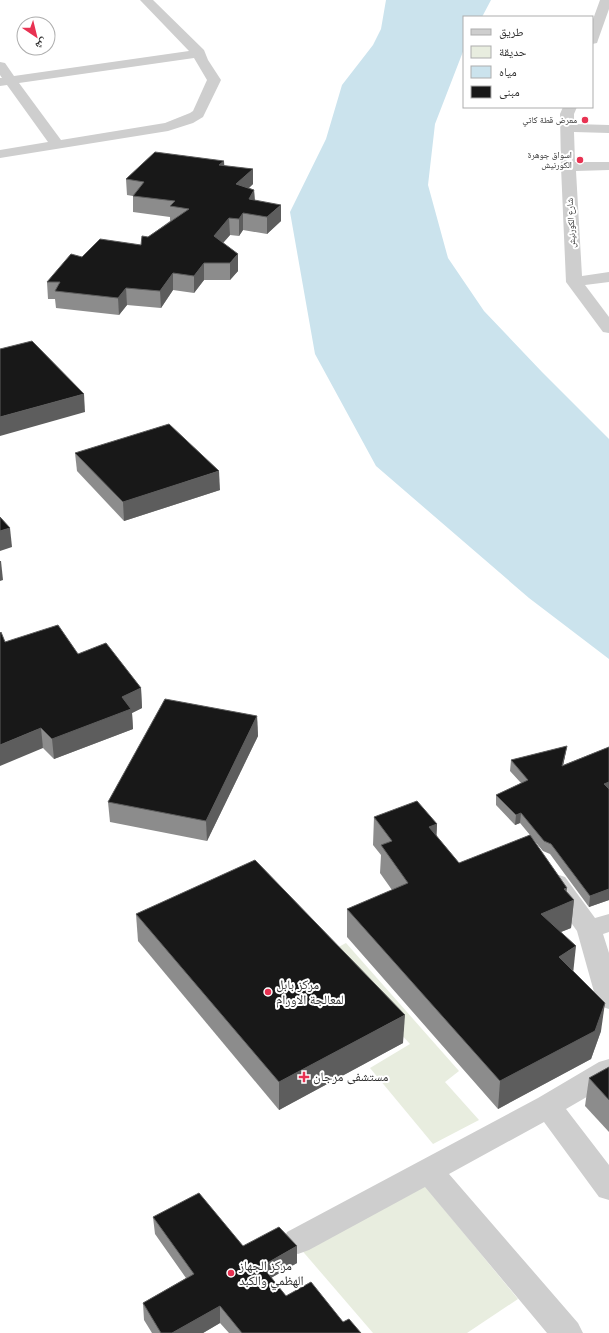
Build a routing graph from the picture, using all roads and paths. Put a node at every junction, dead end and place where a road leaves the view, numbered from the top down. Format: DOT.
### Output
graph roads {
  1 [pos="146,0"];
  2 [pos="606,0"];
  3 [pos="593,37"];
  4 [pos="199,53"];
  5 [pos="0,66"];
  6 [pos="5,81"];
  7 [pos="570,108"];
  8 [pos="568,128"];
  9 [pos="609,129"];
  10 [pos="58,144"];
  11 [pos="0,154"];
  12 [pos="609,166"];
  13 [pos="568,167"];
  14 [pos="609,278"];
  15 [pos="574,282"];
  16 [pos="609,328"];
  17 [pos="544,867"];
  18 [pos="599,926"];
  19 [pos="609,999"];
  20 [pos="609,1070"];
  21 [pos="548,1106"];
  22 [pos="428,1170"];
  23 [pos="609,1188"];
  24 [pos="298,1241"];
  25 [pos="567,1333"];
  1 -- 4 [label="street"];
  2 -- 3 [label="street"];
  4 -- 6 [label="street"];
  4 -- 10 [label="street"];
  5 -- 6 [label="street"];
  6 -- 10 [label="street"];
  7 -- 8 [label="street, شارع الكورنيش"];
  8 -- 9 [label="street"];
  8 -- 13 [label="street, شارع الكورنيش"];
  10 -- 11 [label="street"];
  12 -- 13 [label="street"];
  13 -- 15 [label="street, شارع الكورنيش"];
  14 -- 15 [label="street"];
  15 -- 16 [label="street"];
  17 -- 18 [label="street"];
  18 -- 19 [label="street"];
  20 -- 21 [label="street"];
  21 -- 22 [label="street"];
  21 -- 23 [label="street"];
  22 -- 24 [label="street"];
  22 -- 25 [label="street"];
}
